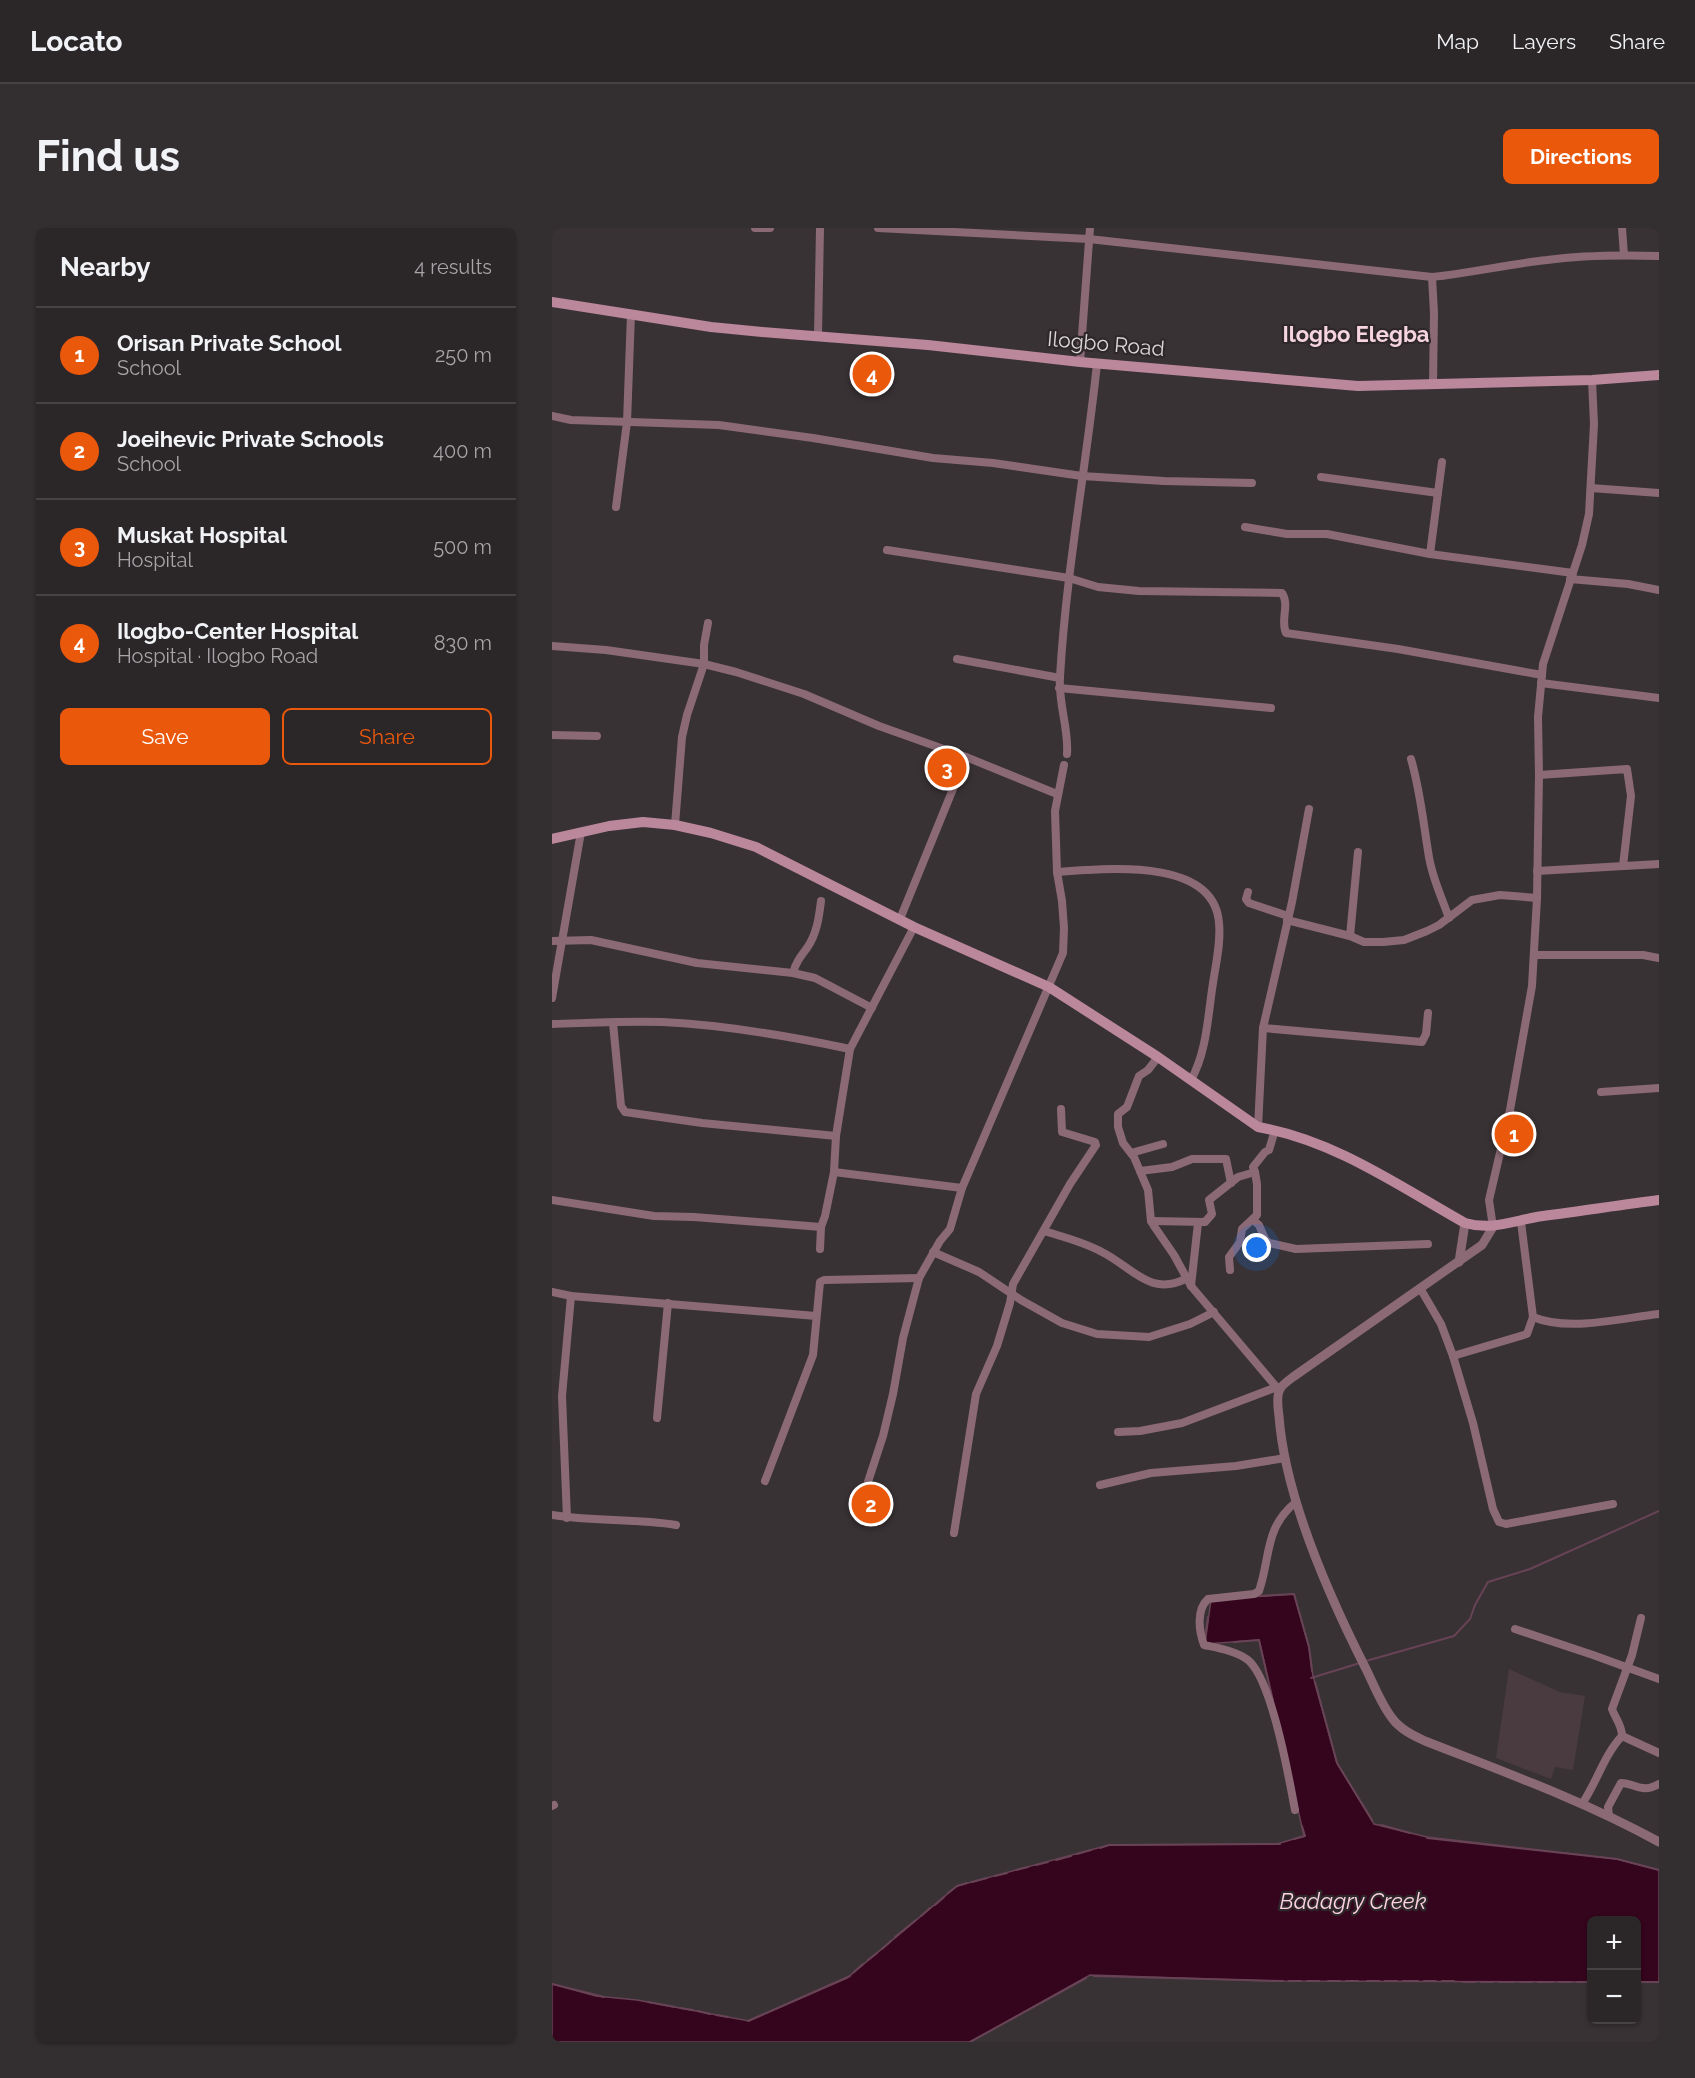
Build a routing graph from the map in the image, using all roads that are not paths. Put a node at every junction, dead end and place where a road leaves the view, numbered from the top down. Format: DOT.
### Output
graph roads {
  1 [pos="755,228"];
  2 [pos="770,228"];
  3 [pos="820,228"];
  4 [pos="878,228"];
  5 [pos="1090,228"];
  6 [pos="1622,228"];
  7 [pos="1089,239"];
  8 [pos="1624,255"];
  9 [pos="1659,256"];
  10 [pos="1432,277"];
  11 [pos="552,302"];
  12 [pos="631,314"];
  13 [pos="818,336"];
  14 [pos="1080,362"];
  15 [pos="1097,364"];
  16 [pos="1659,375"];
  17 [pos="1592,380"];
  18 [pos="1433,384"];
  19 [pos="552,416"];
  20 [pos="627,422"];
  21 [pos="1442,462"];
  22 [pos="1082,476"];
  23 [pos="1321,477"];
  24 [pos="1252,483"];
  25 [pos="1592,488"];
  26 [pos="1438,493"];
  27 [pos="1659,493"];
  28 [pos="616,507"];
  29 [pos="1245,527"];
  30 [pos="887,550"];
  31 [pos="1430,554"];
  32 [pos="1572,576"];
  33 [pos="1069,578"];
  34 [pos="1659,590"];
  35 [pos="708,623"];
  36 [pos="552,646"];
  37 [pos="957,659"];
  38 [pos="704,664"];
  39 [pos="1060,678"];
  40 [pos="1542,679"];
  41 [pos="1059,688"];
  42 [pos="1659,698"];
  43 [pos="1271,708"];
  44 [pos="552,735"];
  45 [pos="597,736"];
  46 [pos="1067,754"];
  47 [pos="966,757"];
  48 [pos="1411,759"];
  49 [pos="1064,765"];
  50 [pos="1539,776"];
  51 [pos="1057,794"];
  52 [pos="1309,809"];
  53 [pos="675,825"];
  54 [pos="581,832"];
  55 [pos="552,839"];
  56 [pos="1358,852"];
  57 [pos="1659,864"];
  58 [pos="1623,866"];
  59 [pos="1537,871"];
  60 [pos="1057,872"];
  61 [pos="1248,892"];
  62 [pos="1537,898"];
  63 [pos="821,901"];
  64 [pos="1288,918"];
  65 [pos="1449,918"];
  66 [pos="900,919"];
  67 [pos="914,927"];
  68 [pos="1350,936"];
  69 [pos="552,941"];
  70 [pos="561,941"];
  71 [pos="1534,955"];
  72 [pos="1659,957"];
  73 [pos="793,973"];
  74 [pos="1049,987"];
  75 [pos="552,998"];
  76 [pos="872,1008"];
  77 [pos="1428,1013"];
  78 [pos="613,1023"];
  79 [pos="552,1024"];
  80 [pos="1263,1028"];
  81 [pos="850,1049"];
  82 [pos="1158,1057"];
  83 [pos="1191,1080"];
  84 [pos="1659,1088"];
  85 [pos="1601,1092"];
  86 [pos="1061,1108"];
  87 [pos="1258,1127"];
  88 [pos="1275,1130"];
  89 [pos="836,1136"];
  90 [pos="1162,1144"];
  91 [pos="1131,1153"];
  92 [pos="1140,1171"];
  93 [pos="834,1172"];
  94 [pos="1255,1172"];
  95 [pos="1231,1183"];
  96 [pos="962,1188"];
  97 [pos="552,1200"];
  98 [pos="1659,1200"];
  99 [pos="1253,1220"];
  100 [pos="1151,1221"];
  101 [pos="1521,1222"];
  102 [pos="1198,1223"];
  103 [pos="1465,1223"];
  104 [pos="821,1227"];
  105 [pos="1493,1227"];
  106 [pos="1044,1231"];
  107 [pos="1428,1244"];
  108 [pos="820,1249"];
  109 [pos="933,1252"];
  110 [pos="1459,1262"];
  111 [pos="1230,1270"];
  112 [pos="919,1278"];
  113 [pos="1189,1282"];
  114 [pos="1420,1288"];
  115 [pos="552,1292"];
  116 [pos="1011,1293"];
  117 [pos="571,1296"];
  118 [pos="668,1303"];
  119 [pos="1214,1312"];
  120 [pos="1659,1314"];
  121 [pos="816,1316"];
  122 [pos="1533,1317"];
  123 [pos="1453,1356"];
  124 [pos="1278,1388"];
  125 [pos="657,1418"];
  126 [pos="1118,1432"];
  127 [pos="1285,1458"];
  128 [pos="765,1481"];
  129 [pos="1100,1485"];
  130 [pos="863,1497"];
  131 [pos="1296,1502"];
  132 [pos="1613,1504"];
  133 [pos="552,1515"];
  134 [pos="567,1518"];
  135 [pos="676,1525"];
  136 [pos="954,1533"];
  137 [pos="1641,1618"];
  138 [pos="1515,1629"];
  139 [pos="1627,1668"];
  140 [pos="1659,1679"];
  141 [pos="1622,1736"];
  142 [pos="1659,1752"];
  143 [pos="1659,1784"];
  144 [pos="1582,1804"];
  145 [pos="1294,1810"];
  146 [pos="1609,1816"];
  147 [pos="1659,1842"];
  1 -- 2 [label="street"];
  3 -- 13 [label="street"];
  4 -- 7 [label="street"];
  5 -- 7 [label="street"];
  6 -- 8 [label="street"];
  7 -- 10 [label="street"];
  7 -- 14 [label="street"];
  8 -- 9 [label="street"];
  8 -- 10 [label="street"];
  10 -- 18 [label="street"];
  11 -- 12 [label="main road, Ilogbo Road"];
  12 -- 13 [label="main road, Ilogbo Road"];
  12 -- 20 [label="street"];
  13 -- 14 [label="main road, Ilogbo Road"];
  14 -- 15 [label="main road, Ilogbo Road"];
  15 -- 18 [label="main road, Ilogbo Road"];
  15 -- 22 [label="street"];
  16 -- 17 [label="main road, Ilogbo Road"];
  17 -- 18 [label="main road, Ilogbo Road"];
  17 -- 25 [label="street"];
  19 -- 20 [label="street"];
  20 -- 22 [label="street"];
  20 -- 28 [label="street"];
  21 -- 26 [label="street"];
  22 -- 24 [label="street"];
  22 -- 33 [label="street"];
  23 -- 26 [label="street"];
  25 -- 27 [label="street"];
  25 -- 32 [label="street"];
  26 -- 31 [label="street"];
  29 -- 31 [label="street"];
  30 -- 33 [label="street"];
  31 -- 32 [label="street"];
  32 -- 34 [label="street"];
  32 -- 40 [label="street"];
  33 -- 39 [label="street"];
  33 -- 40 [label="street"];
  35 -- 38 [label="street"];
  36 -- 38 [label="street"];
  37 -- 39 [label="street"];
  38 -- 47 [label="street"];
  38 -- 53 [label="street"];
  39 -- 41 [label="street"];
  40 -- 42 [label="street"];
  40 -- 50 [label="street"];
  41 -- 43 [label="street"];
  41 -- 46 [label="street"];
  44 -- 45 [label="street"];
  47 -- 51 [label="street"];
  47 -- 66 [label="street"];
  48 -- 65 [label="street"];
  49 -- 51 [label="street"];
  50 -- 58 [label="street"];
  50 -- 59 [label="street"];
  51 -- 60 [label="street"];
  52 -- 64 [label="street"];
  53 -- 54 [label="main road"];
  53 -- 66 [label="main road"];
  54 -- 55 [label="main road"];
  54 -- 70 [label="street"];
  56 -- 68 [label="street"];
  57 -- 58 [label="street"];
  58 -- 59 [label="street"];
  59 -- 62 [label="street"];
  60 -- 74 [label="street"];
  60 -- 83 [label="street"];
  61 -- 64 [label="street"];
  62 -- 65 [label="street"];
  62 -- 71 [label="street"];
  63 -- 73 [label="street"];
  64 -- 68 [label="street"];
  64 -- 80 [label="street"];
  65 -- 68 [label="street"];
  66 -- 67 [label="main road"];
  67 -- 74 [label="main road"];
  67 -- 76 [label="street"];
  69 -- 70 [label="street"];
  70 -- 73 [label="street"];
  70 -- 75 [label="street"];
  71 -- 72 [label="street"];
  71 -- 105 [label="street"];
  73 -- 76 [label="street"];
  74 -- 82 [label="main road"];
  74 -- 96 [label="street"];
  76 -- 81 [label="street"];
  77 -- 80 [label="street"];
  78 -- 79 [label="street"];
  78 -- 81 [label="street"];
  78 -- 89 [label="street"];
  80 -- 87 [label="street"];
  81 -- 89 [label="street"];
  82 -- 83 [label="main road"];
  82 -- 91 [label="street"];
  83 -- 87 [label="main road"];
  84 -- 85 [label="street"];
  86 -- 106 [label="street"];
  87 -- 88 [label="main road"];
  88 -- 94 [label="street"];
  88 -- 103 [label="main road"];
  89 -- 93 [label="street"];
  90 -- 91 [label="street"];
  91 -- 92 [label="street"];
  92 -- 95 [label="street"];
  92 -- 100 [label="street"];
  93 -- 96 [label="street"];
  93 -- 104 [label="street"];
  94 -- 95 [label="street"];
  94 -- 99 [label="street"];
  95 -- 102 [label="street"];
  96 -- 109 [label="street"];
  97 -- 104 [label="street"];
  98 -- 101 [label="main road"];
  99 -- 107 [label="street"];
  99 -- 111 [label="street"];
  100 -- 102 [label="street"];
  100 -- 113 [label="street"];
  101 -- 105 [label="main road"];
  101 -- 122 [label="street"];
  102 -- 113 [label="street"];
  103 -- 105 [label="main road"];
  103 -- 110 [label="street"];
  104 -- 108 [label="street"];
  105 -- 110 [label="street"];
  106 -- 113 [label="street"];
  106 -- 116 [label="street"];
  109 -- 112 [label="street"];
  109 -- 116 [label="street"];
  110 -- 114 [label="street"];
  112 -- 121 [label="street"];
  112 -- 130 [label="street"];
  113 -- 119 [label="street"];
  114 -- 123 [label="street"];
  114 -- 124 [label="street"];
  115 -- 117 [label="street"];
  116 -- 119 [label="street"];
  116 -- 136 [label="street"];
  117 -- 118 [label="street"];
  117 -- 134 [label="street"];
  118 -- 121 [label="street"];
  118 -- 125 [label="street"];
  119 -- 124 [label="street"];
  120 -- 122 [label="street"];
  121 -- 128 [label="street"];
  122 -- 123 [label="street"];
  123 -- 132 [label="street"];
  124 -- 126 [label="street"];
  124 -- 127 [label="street"];
  127 -- 129 [label="street"];
  127 -- 131 [label="street"];
  131 -- 144 [label="street"];
  131 -- 145 [label="street"];
  133 -- 134 [label="street"];
  134 -- 135 [label="street"];
  137 -- 139 [label="street"];
  138 -- 139 [label="street"];
  139 -- 140 [label="street"];
  139 -- 141 [label="street"];
  141 -- 142 [label="street"];
  141 -- 144 [label="street"];
  143 -- 146 [label="street"];
  144 -- 146 [label="street"];
  146 -- 147 [label="street"];
}
